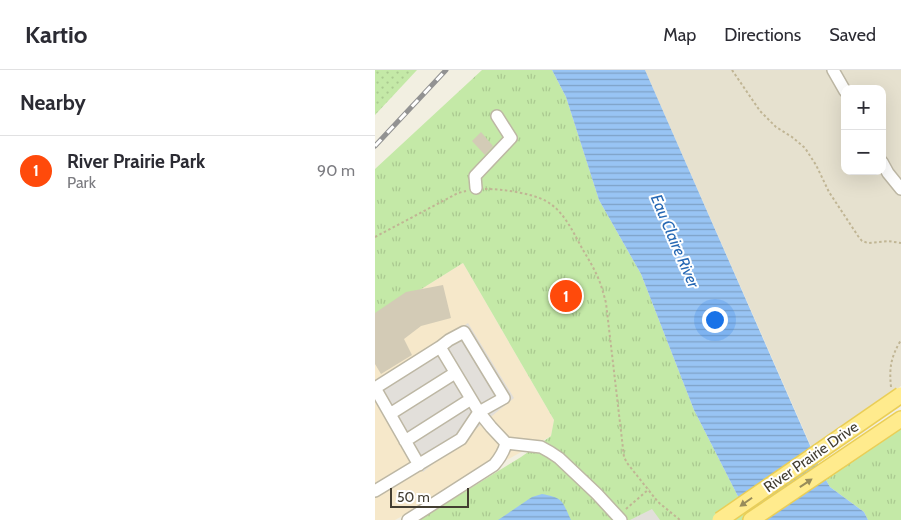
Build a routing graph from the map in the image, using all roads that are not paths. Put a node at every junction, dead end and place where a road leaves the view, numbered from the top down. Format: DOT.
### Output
graph roads {
  1 [pos="833,70"];
  2 [pos="842,85"];
  3 [pos="497,116"];
  4 [pos="886,169"];
  5 [pos="475,188"];
  6 [pos="901,189"];
  7 [pos="440,347"];
  8 [pos="455,372"];
  9 [pos="897,394"];
  10 [pos="471,400"];
  11 [pos="479,412"];
  12 [pos="390,414"];
  13 [pos="901,419"];
  14 [pos="405,441"];
  15 [pos="506,442"];
  16 [pos="419,465"];
  17 [pos="375,491"];
  18 [pos="619,518"];
  19 [pos="408,520"];
  20 [pos="720,520"];
  21 [pos="751,520"];
  1 -- 2 [label="street"];
  3 -- 5 [label="street"];
  4 -- 6 [label="street"];
  7 -- 8 [label="street"];
  7 -- 11 [label="street"];
  7 -- 12 [label="street"];
  8 -- 10 [label="street"];
  8 -- 12 [label="street"];
  9 -- 20 [label="main road, River Prairie Drive, one-way, bridge"];
  10 -- 11 [label="street"];
  10 -- 14 [label="street"];
  11 -- 15 [label="street"];
  11 -- 16 [label="street"];
  12 -- 14 [label="street"];
  21 -- 13 [label="main road, River Prairie Drive, one-way"];
  14 -- 16 [label="street"];
  15 -- 18 [label="street"];
  15 -- 19 [label="street"];
  16 -- 17 [label="street"];
}
